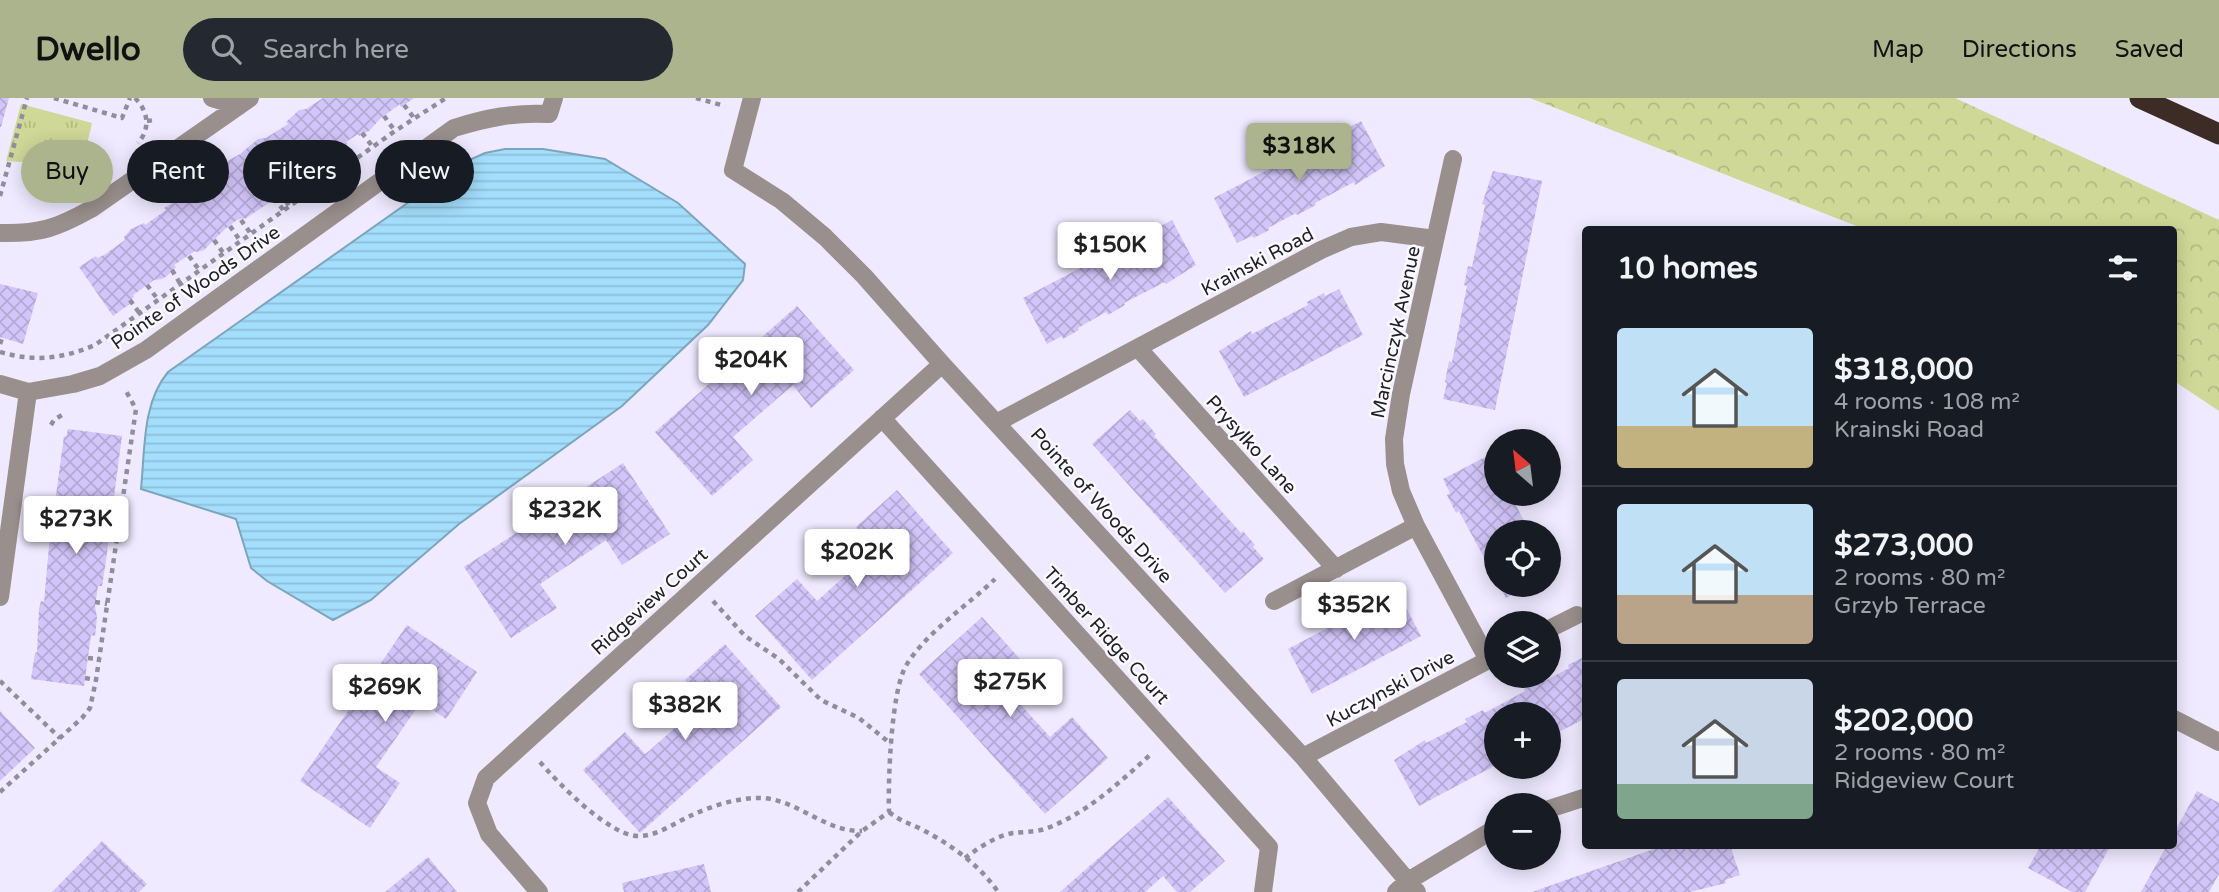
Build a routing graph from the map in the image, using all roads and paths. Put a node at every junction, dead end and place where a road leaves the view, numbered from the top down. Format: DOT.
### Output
graph roads {
  1 [pos="27,98"];
  2 [pos="54,98"];
  3 [pos="133,98"];
  4 [pos="212,98"];
  5 [pos="446,98"];
  6 [pos="696,98"];
  7 [pos="752,98"];
  8 [pos="2140,98"];
  9 [pos="244,102"];
  10 [pos="404,105"];
  11 [pos="551,106"];
  12 [pos="724,106"];
  13 [pos="384,116"];
  14 [pos="414,118"];
  15 [pos="147,121"];
  16 [pos="155,121"];
  17 [pos="395,131"];
  18 [pos="362,133"];
  19 [pos="2219,134"];
  20 [pos="141,140"];
  21 [pos="373,147"];
  22 [pos="361,156"];
  23 [pos="1453,159"];
  24 [pos="0,196"];
  25 [pos="278,203"];
  26 [pos="287,203"];
  27 [pos="295,203"];
  28 [pos="290,207"];
  29 [pos="284,211"];
  30 [pos="241,220"];
  31 [pos="230,226"];
  32 [pos="0,233"];
  33 [pos="251,234"];
  34 [pos="1435,239"];
  35 [pos="214,240"];
  36 [pos="241,242"];
  37 [pos="224,254"];
  38 [pos="188,256"];
  39 [pos="172,270"];
  40 [pos="200,271"];
  41 [pos="148,285"];
  42 [pos="181,285"];
  43 [pos="130,300"];
  44 [pos="159,301"];
  45 [pos="140,314"];
  46 [pos="1138,348"];
  47 [pos="0,352"];
  48 [pos="942,364"];
  49 [pos="0,384"];
  50 [pos="126,391"];
  51 [pos="28,392"];
  52 [pos="882,418"];
  53 [pos="998,422"];
  54 [pos="121,443"];
  55 [pos="131,444"];
  56 [pos="119,462"];
  57 [pos="129,463"];
  58 [pos="116,483"];
  59 [pos="125,484"];
  60 [pos="113,505"];
  61 [pos="122,506"];
  62 [pos="1416,526"];
  63 [pos="107,540"];
  64 [pos="116,541"];
  65 [pos="1013,562"];
  66 [pos="106,563"];
  67 [pos="113,565"];
  68 [pos="1336,569"];
  69 [pos="699,585"];
  70 [pos="0,597"];
  71 [pos="1274,601"];
  72 [pos="95,602"];
  73 [pos="107,604"];
  74 [pos="1577,615"];
  75 [pos="1561,623"];
  76 [pos="95,631"];
  77 [pos="103,632"];
  78 [pos="1484,644"];
  79 [pos="88,658"];
  80 [pos="100,659"];
  81 [pos="1484,662"];
  82 [pos="85,678"];
  83 [pos="96,680"];
  84 [pos="0,681"];
  85 [pos="2177,720"];
  86 [pos="1170,737"];
  87 [pos="60,738"];
  88 [pos="2219,741"];
  89 [pos="524,743"];
  90 [pos="891,744"];
  91 [pos="30,754"];
  92 [pos="1303,757"];
  93 [pos="35,760"];
  94 [pos="1,781"];
  95 [pos="6,786"];
  96 [pos="0,792"];
  97 [pos="1582,798"];
  98 [pos="1561,805"];
  99 [pos="889,812"];
  100 [pos="862,831"];
  101 [pos="1484,836"];
  102 [pos="965,858"];
  103 [pos="1407,888"];
  104 [pos="539,892"];
  105 [pos="798,892"];
  106 [pos="998,892"];
  107 [pos="1263,892"];
  1 -- 24 [label="path"];
  2 -- 3 [label="path"];
  3 -- 15 [label="path"];
  4 -- 9 [label="street"];
  5 -- 14 [label="path"];
  6 -- 12 [label="path"];
  7 -- 48 [label="street, Pointe of Woods Drive"];
  8 -- 19 [label="highway"];
  9 -- 32 [label="street"];
  10 -- 14 [label="path"];
  11 -- 51 [label="street, Pointe of Woods Drive"];
  13 -- 17 [label="path"];
  14 -- 17 [label="path"];
  15 -- 16 [label="path"];
  15 -- 20 [label="path"];
  17 -- 21 [label="path"];
  18 -- 21 [label="path"];
  21 -- 22 [label="path"];
  23 -- 34 [label="street, Marcinczyk Avenue"];
  25 -- 29 [label="path"];
  26 -- 28 [label="path"];
  27 -- 28 [label="path"];
  28 -- 29 [label="path"];
  29 -- 33 [label="path"];
  30 -- 33 [label="path"];
  31 -- 36 [label="path"];
  33 -- 36 [label="path"];
  34 -- 46 [label="street, Krainski Road"];
  34 -- 62 [label="street, Marcinczyk Avenue"];
  35 -- 37 [label="path"];
  36 -- 37 [label="path"];
  37 -- 40 [label="path"];
  38 -- 40 [label="path"];
  39 -- 42 [label="path"];
  40 -- 42 [label="path"];
  41 -- 44 [label="path"];
  42 -- 44 [label="path"];
  43 -- 45 [label="path"];
  44 -- 45 [label="path"];
  45 -- 47 [label="path"];
  46 -- 53 [label="street, Krainski Road"];
  46 -- 68 [label="street, Prysylko Lane"];
  48 -- 52 [label="street, Ridgeview Court"];
  48 -- 53 [label="street, Pointe of Woods Drive"];
  49 -- 51 [label="street, Pointe of Woods Drive"];
  50 -- 55 [label="path"];
  51 -- 70 [label="street"];
  52 -- 65 [label="street, Timber Ridge Court"];
  52 -- 69 [label="street, Ridgeview Court"];
  53 -- 92 [label="street, Pointe of Woods Drive"];
  54 -- 55 [label="path"];
  55 -- 57 [label="path"];
  56 -- 57 [label="path"];
  57 -- 59 [label="path"];
  58 -- 59 [label="path"];
  59 -- 61 [label="path"];
  60 -- 61 [label="path"];
  61 -- 64 [label="path"];
  62 -- 68 [label="street"];
  62 -- 78 [label="street, Marcinczyk Avenue"];
  63 -- 64 [label="path"];
  64 -- 67 [label="path"];
  65 -- 86 [label="street, Timber Ridge Court"];
  65 -- 90 [label="path"];
  66 -- 67 [label="path"];
  67 -- 73 [label="path"];
  68 -- 71 [label="street"];
  69 -- 89 [label="street, Ridgeview Court"];
  69 -- 90 [label="path"];
  72 -- 73 [label="path"];
  73 -- 77 [label="path"];
  74 -- 75 [label="street"];
  76 -- 77 [label="path"];
  77 -- 80 [label="path"];
  79 -- 80 [label="path"];
  80 -- 83 [label="path"];
  81 -- 92 [label="street, Kuczynski Drive"];
  82 -- 83 [label="path"];
  83 -- 87 [label="path"];
  84 -- 87 [label="path"];
  85 -- 88 [label="street"];
  86 -- 102 [label="path"];
  86 -- 107 [label="street, Timber Ridge Court"];
  87 -- 93 [label="path"];
  89 -- 100 [label="path"];
  89 -- 104 [label="street, Ridgeview Court"];
  90 -- 99 [label="path"];
  91 -- 93 [label="path"];
  92 -- 103 [label="street, Pointe of Woods Drive"];
  93 -- 95 [label="path"];
  94 -- 95 [label="path"];
  95 -- 96 [label="path"];
  97 -- 98 [label="street"];
  99 -- 100 [label="path"];
  99 -- 102 [label="path"];
  100 -- 105 [label="path"];
  101 -- 103 [label="street"];
  102 -- 106 [label="path"];
}
